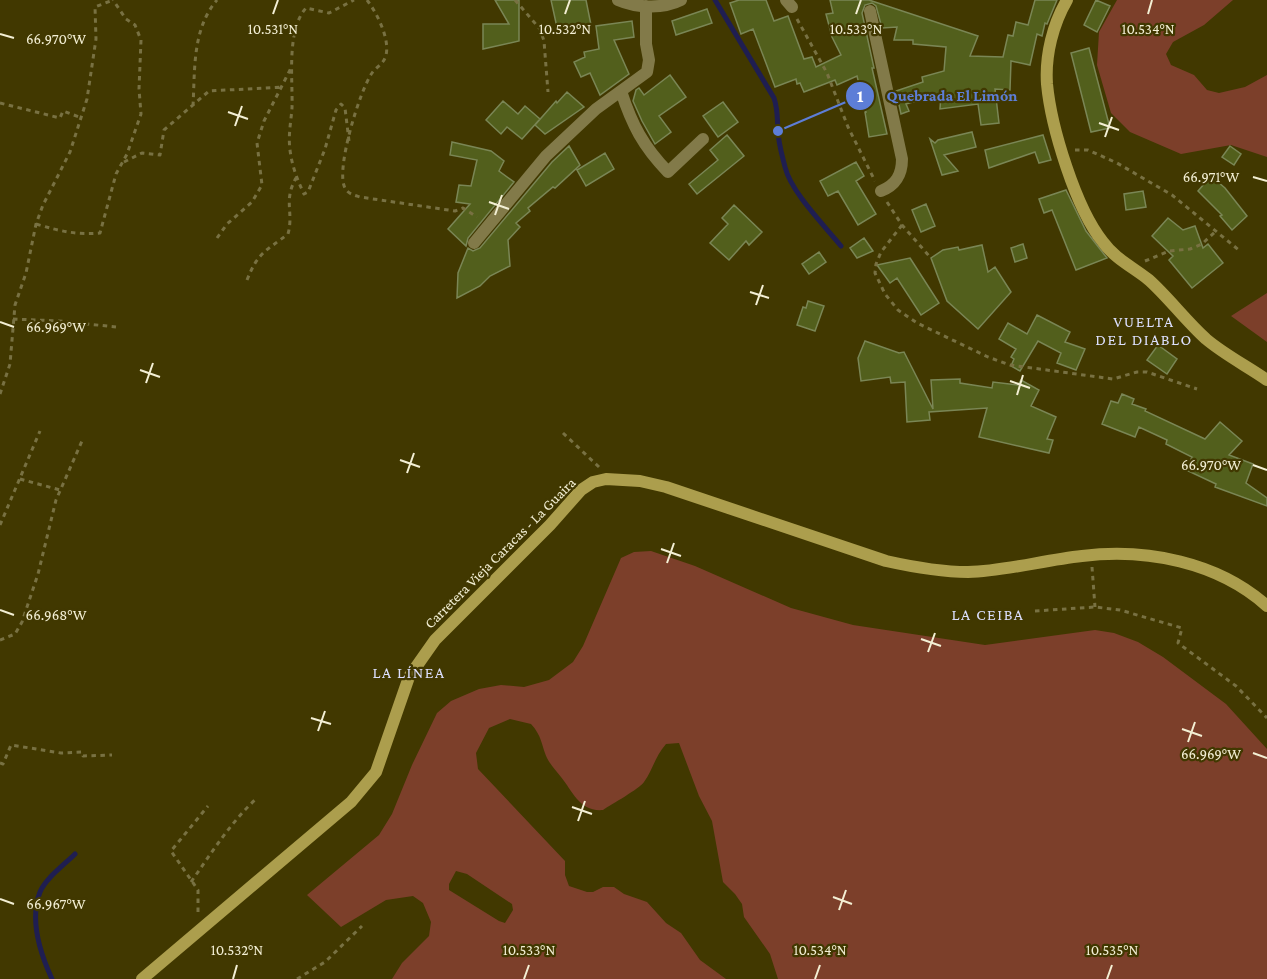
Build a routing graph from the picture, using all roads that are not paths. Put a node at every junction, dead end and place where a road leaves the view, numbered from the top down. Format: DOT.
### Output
graph roads {
  1 [pos="618,0"];
  2 [pos="681,0"];
  3 [pos="1067,0"];
  4 [pos="646,6"];
  5 [pos="870,11"];
  6 [pos="621,92"];
  7 [pos="703,139"];
  8 [pos="881,191"];
  9 [pos="474,243"];
  10 [pos="1267,380"];
  11 [pos="1267,606"];
  12 [pos="142,979"];
  1 -- 4 [label="street"];
  2 -- 4 [label="street"];
  3 -- 10 [label="main road"];
  4 -- 6 [label="street"];
  5 -- 8 [label="street"];
  6 -- 7 [label="street"];
  6 -- 9 [label="street"];
  11 -- 12 [label="main road, Carretera Vieja Caracas - La Guaira"];
}
